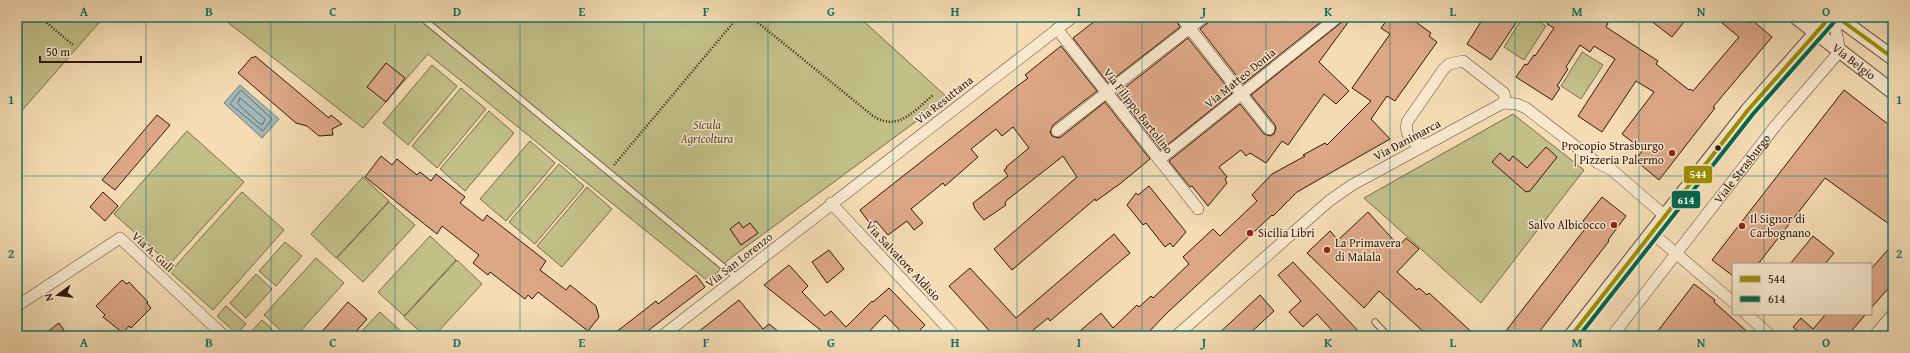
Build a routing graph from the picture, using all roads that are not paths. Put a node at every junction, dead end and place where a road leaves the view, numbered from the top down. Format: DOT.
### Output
graph roads {
  1 [pos="421,17"];
  2 [pos="1073,17"];
  3 [pos="1181,17"];
  4 [pos="1204,17"];
  5 [pos="1338,17"];
  6 [pos="1796,17"];
  7 [pos="1830,17"];
  8 [pos="1834,17"];
  9 [pos="1838,17"];
  10 [pos="1190,28"];
  11 [pos="1057,29"];
  12 [pos="1815,32"];
  13 [pos="1840,51"];
  14 [pos="1893,58"];
  15 [pos="1107,92"];
  16 [pos="1893,92"];
  17 [pos="1241,94"];
  18 [pos="1503,103"];
  19 [pos="1269,129"];
  20 [pos="1057,131"];
  21 [pos="1427,144"];
  22 [pos="1159,160"];
  23 [pos="831,203"];
  24 [pos="1198,209"];
  25 [pos="1664,215"];
  26 [pos="1651,232"];
  27 [pos="1676,253"];
  28 [pos="737,278"];
  29 [pos="1732,301"];
  30 [pos="17,306"];
  31 [pos="1893,314"];
  32 [pos="1747,315"];
  33 [pos="1375,322"];
  34 [pos="224,336"];
  35 [pos="662,336"];
  36 [pos="955,336"];
  37 [pos="1176,336"];
  38 [pos="1388,336"];
  39 [pos="1571,336"];
  40 [pos="1612,336"];
  41 [pos="1771,336"];
  42 [pos="1874,336"];
  1 -- 28 [label="lane"];
  2 -- 11 [label="street, Via Resuttana"];
  3 -- 10 [label="street"];
  4 -- 10 [label="street"];
  5 -- 17 [label="street, Via Matteo Donia"];
  6 -- 12 [label="street, Via Belgio"];
  7 -- 12 [label="street"];
  8 -- 13 [label="street"];
  9 -- 14 [label="street"];
  10 -- 15 [label="street"];
  10 -- 17 [label="street"];
  11 -- 15 [label="street, Via Filippo Bartolino"];
  11 -- 23 [label="street, Via Resuttana"];
  12 -- 13 [label="street, Via Belgio"];
  12 -- 25 [label="street"];
  13 -- 16 [label="street, Via Belgio"];
  13 -- 27 [label="street, Viale Strasburgo"];
  15 -- 20 [label="street"];
  15 -- 22 [label="street, Via Filippo Bartolino"];
  17 -- 19 [label="street"];
  17 -- 22 [label="street, Via Matteo Donia"];
  18 -- 21 [label="street, Via Danimarca"];
  18 -- 21 [label="street"];
  18 -- 25 [label="street"];
  21 -- 37 [label="street, Via Danimarca"];
  22 -- 24 [label="street, Via Filippo Bartolino"];
  23 -- 28 [label="street, Via San Lorenzo"];
  23 -- 36 [label="street, Via Salvatore Aldisio"];
  25 -- 26 [label="street"];
  26 -- 27 [label="street"];
  26 -- 39 [label="street"];
  27 -- 29 [label="street"];
  27 -- 40 [label="street, Viale Strasburgo"];
  28 -- 35 [label="street, Via San Lorenzo"];
  30 -- 34 [label="street, Via A. Gulì"];
  31 -- 42 [label="street"];
  32 -- 41 [label="street"];
  33 -- 38 [label="lane"];
}
